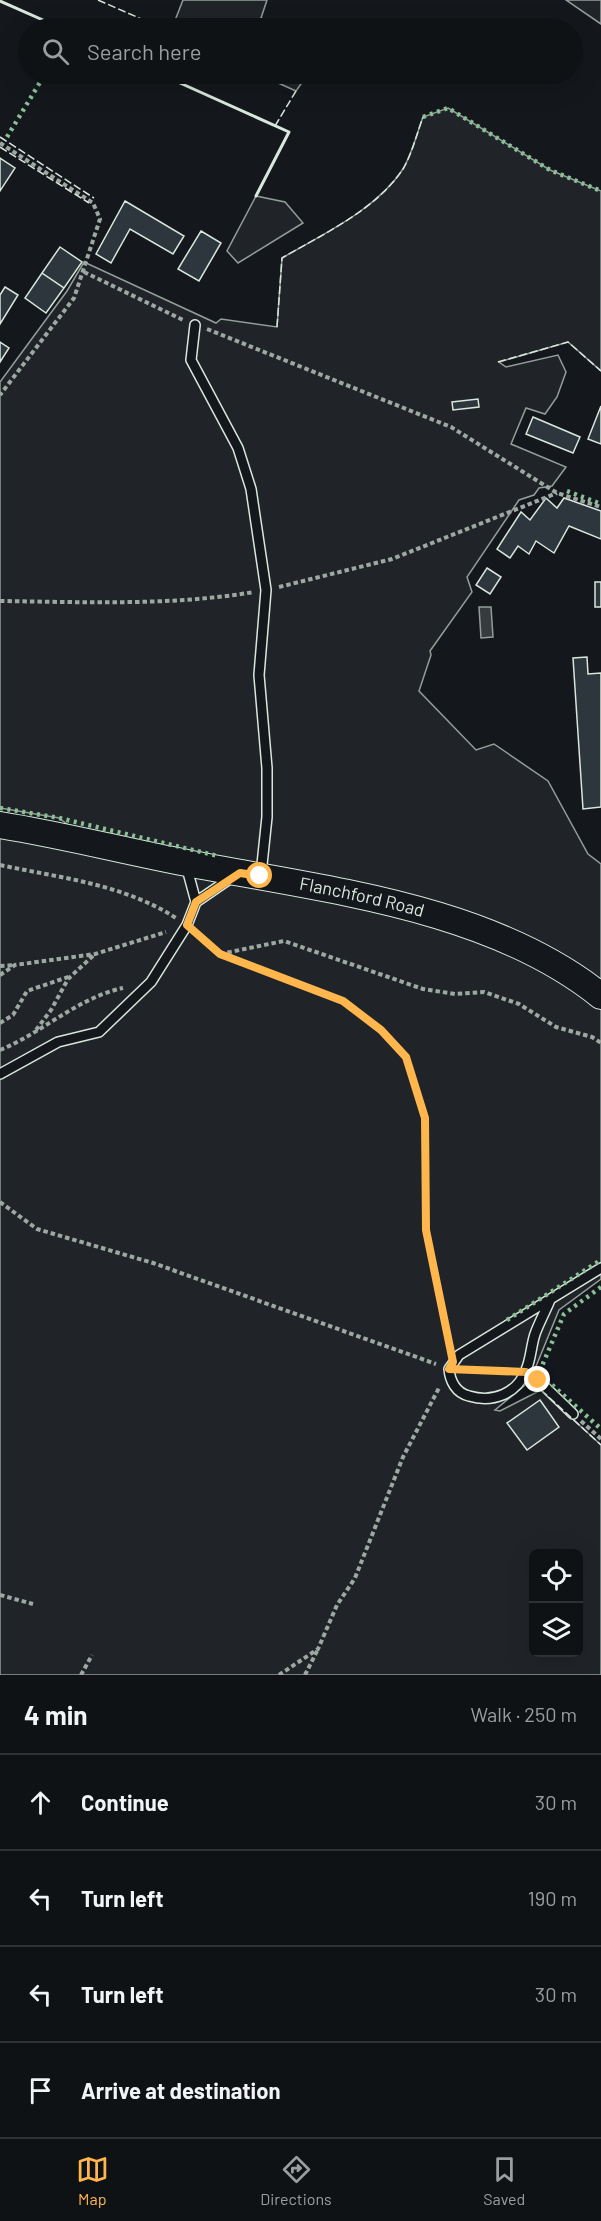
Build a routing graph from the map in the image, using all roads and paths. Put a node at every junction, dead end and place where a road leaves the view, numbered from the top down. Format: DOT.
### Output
graph roads {
  1 [pos="0,143"];
  2 [pos="84,272"];
  3 [pos="195,325"];
  4 [pos="0,395"];
  5 [pos="557,493"];
  6 [pos="601,507"];
  7 [pos="266,590"];
  8 [pos="0,601"];
  9 [pos="0,825"];
  10 [pos="185,863"];
  11 [pos="0,865"];
  12 [pos="250,874"];
  13 [pos="196,902"];
  14 [pos="186,927"];
  15 [pos="95,954"];
  16 [pos="220,954"];
  17 [pos="15,965"];
  18 [pos="0,966"];
  19 [pos="0,975"];
  20 [pos="71,976"];
  21 [pos="150,982"];
  22 [pos="601,996"];
  23 [pos="0,1023"];
  24 [pos="33,1033"];
  25 [pos="601,1043"];
  26 [pos="0,1050"];
  27 [pos="0,1074"];
  28 [pos="0,1202"];
  29 [pos="601,1268"];
  30 [pos="550,1300"];
  31 [pos="451,1366"];
  32 [pos="526,1372"];
  33 [pos="573,1414"];
  34 [pos="601,1439"];
  35 [pos="0,1595"];
  36 [pos="33,1604"];
  37 [pos="318,1649"];
  38 [pos="92,1655"];
  39 [pos="81,1675"];
  40 [pos="279,1675"];
  41 [pos="305,1675"];
  1 -- 2 [label="path"];
  2 -- 3 [label="path"];
  2 -- 4 [label="path"];
  3 -- 5 [label="path"];
  3 -- 7 [label="lane"];
  5 -- 6 [label="path"];
  5 -- 7 [label="path"];
  7 -- 8 [label="path"];
  7 -- 12 [label="lane"];
  9 -- 10 [label="street, Flanchford Road"];
  10 -- 12 [label="street, Flanchford Road"];
  10 -- 13 [label="lane"];
  11 -- 14 [label="path"];
  12 -- 13 [label="lane"];
  12 -- 22 [label="street, Flanchford Road"];
  13 -- 14 [label="lane"];
  14 -- 15 [label="path"];
  14 -- 16 [label="path"];
  14 -- 21 [label="lane"];
  15 -- 17 [label="path"];
  15 -- 20 [label="path"];
  16 -- 25 [label="path"];
  16 -- 31 [label="path"];
  17 -- 18 [label="path"];
  17 -- 19 [label="path"];
  20 -- 23 [label="path"];
  20 -- 24 [label="path"];
  21 -- 24 [label="path"];
  21 -- 27 [label="lane"];
  24 -- 26 [label="path"];
  28 -- 31 [label="path"];
  29 -- 30 [label="lane"];
  30 -- 31 [label="lane"];
  30 -- 32 [label="lane"];
  31 -- 32 [label="path"];
  31 -- 32 [label="lane"];
  31 -- 37 [label="path"];
  32 -- 33 [label="lane"];
  33 -- 34 [label="path"];
  35 -- 36 [label="path"];
  37 -- 40 [label="path"];
  37 -- 41 [label="path"];
  38 -- 39 [label="path"];
}
